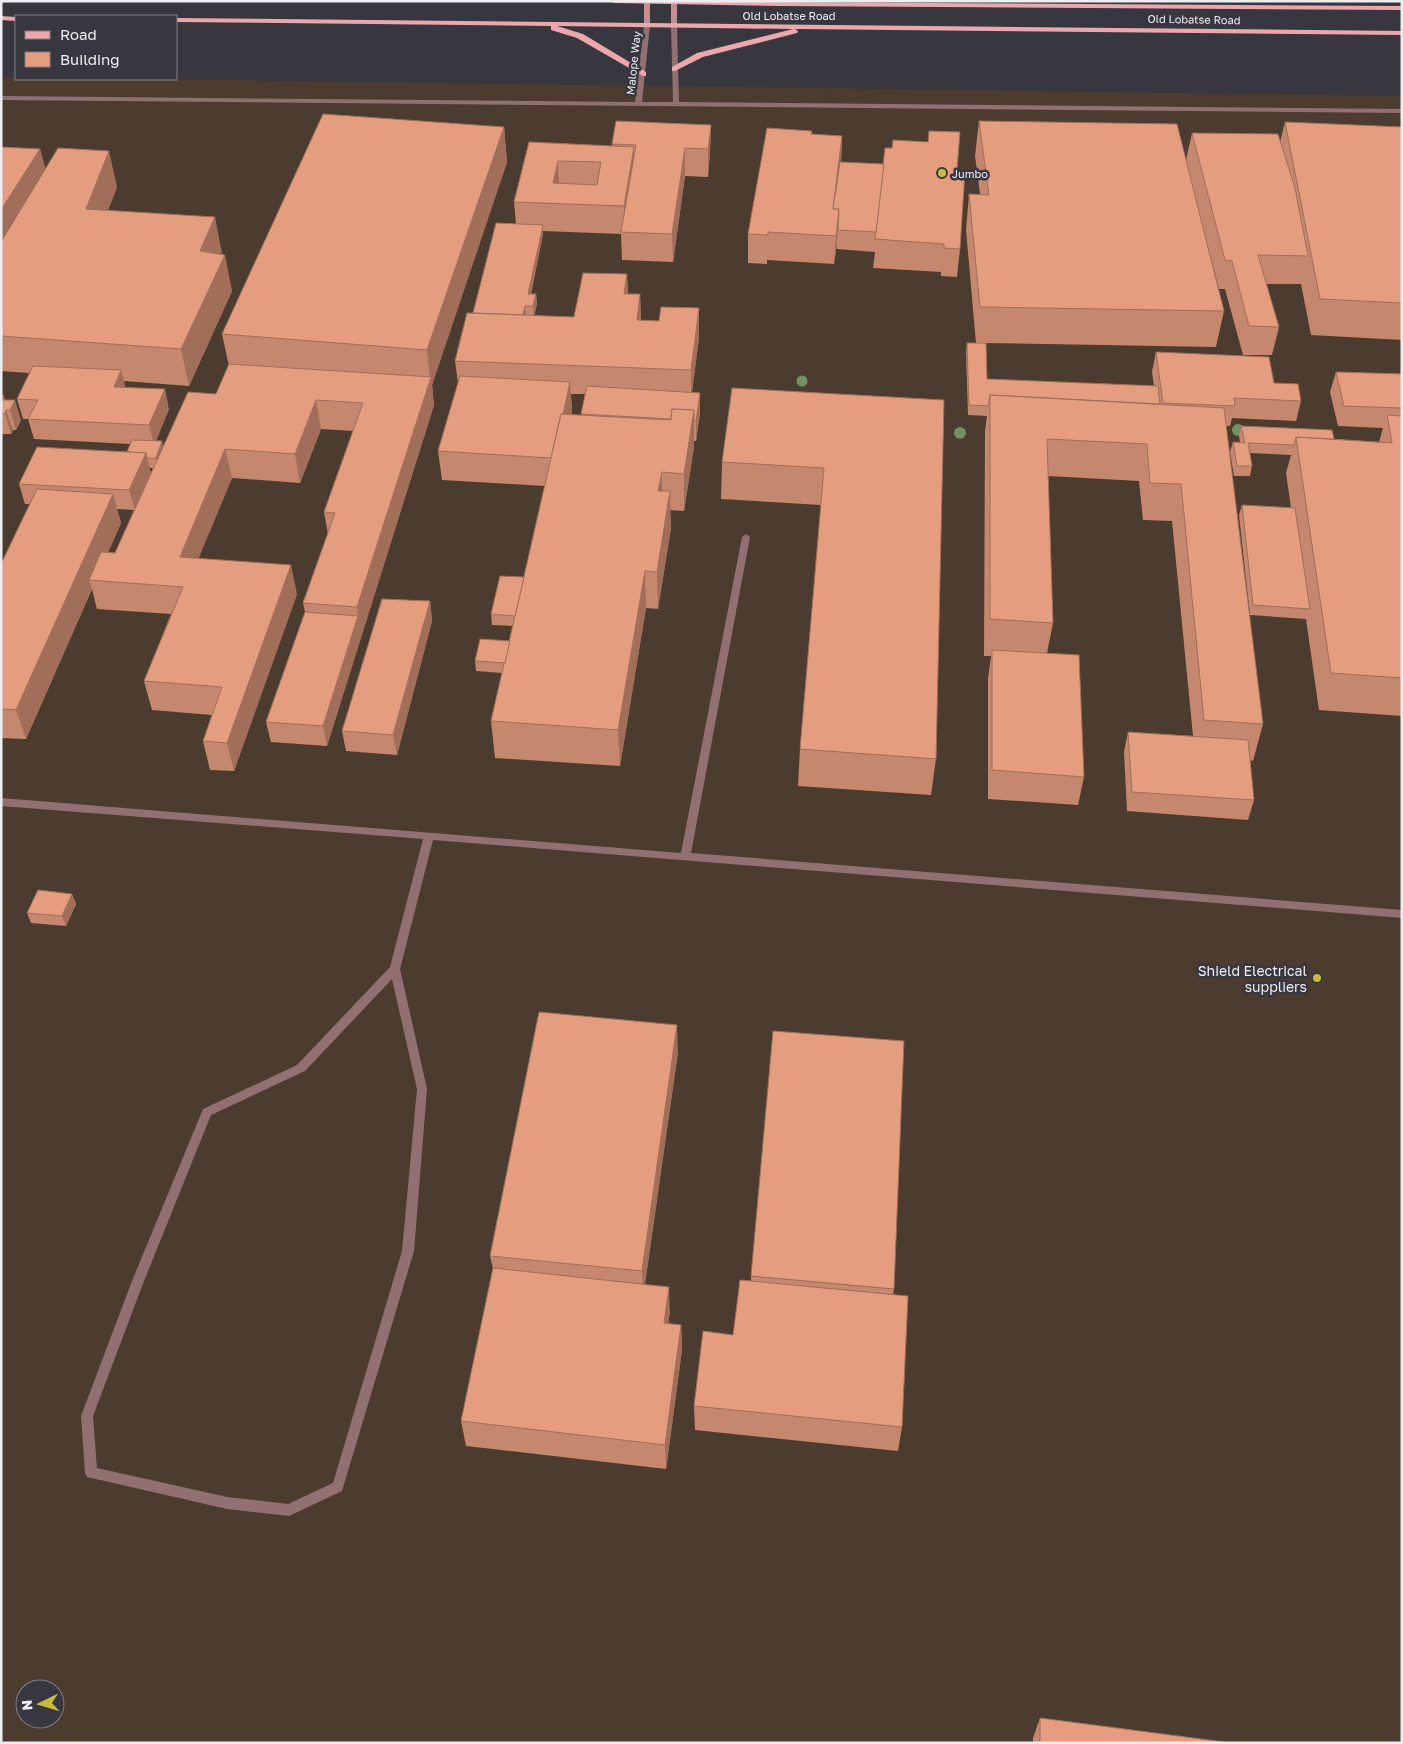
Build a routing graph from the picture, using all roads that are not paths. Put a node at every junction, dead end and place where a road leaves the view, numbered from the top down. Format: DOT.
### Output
graph roads {
  1 [pos="614,1"];
  2 [pos="648,1"];
  3 [pos="769,1"];
  4 [pos="674,2"];
  5 [pos="778,4"];
  6 [pos="1402,8"];
  7 [pos="1,18"];
  8 [pos="15,18"];
  9 [pos="178,20"];
  10 [pos="542,24"];
  11 [pos="647,25"];
  12 [pos="674,25"];
  13 [pos="813,26"];
  14 [pos="1402,33"];
  15 [pos="675,69"];
  16 [pos="643,74"];
  17 [pos="1,98"];
  18 [pos="638,104"];
  19 [pos="676,104"];
  20 [pos="1402,112"];
  21 [pos="746,536"];
  22 [pos="1,802"];
  23 [pos="429,836"];
  24 [pos="685,857"];
  25 [pos="1402,914"];
  26 [pos="395,969"];
  1 -- 2 [label="main road, Old Lobatse Road"];
  2 -- 4 [label="main road, Old Lobatse Road"];
  2 -- 11 [label="street"];
  3 -- 5 [label="main road"];
  4 -- 5 [label="main road, Old Lobatse Road"];
  4 -- 12 [label="street"];
  5 -- 6 [label="main road, Old Lobatse Road"];
  7 -- 8 [label="main road"];
  9 -- 10 [label="main road, Old Lobatse Road"];
  10 -- 11 [label="main road, Old Lobatse Road"];
  10 -- 16 [label="main road"];
  11 -- 12 [label="main road, Old Lobatse Road"];
  11 -- 16 [label="lane, Malope Way"];
  12 -- 13 [label="main road, Old Lobatse Road"];
  12 -- 15 [label="lane"];
  13 -- 14 [label="main road, Old Lobatse Road"];
  13 -- 15 [label="main road"];
  15 -- 19 [label="lane"];
  16 -- 18 [label="lane, Malope Way"];
  17 -- 18 [label="lane"];
  18 -- 19 [label="lane"];
  19 -- 20 [label="lane"];
  21 -- 24 [label="lane"];
  22 -- 23 [label="lane"];
  23 -- 24 [label="lane"];
  23 -- 26 [label="lane"];
  24 -- 25 [label="lane"];
  26 -- 26 [label="lane"];
}
